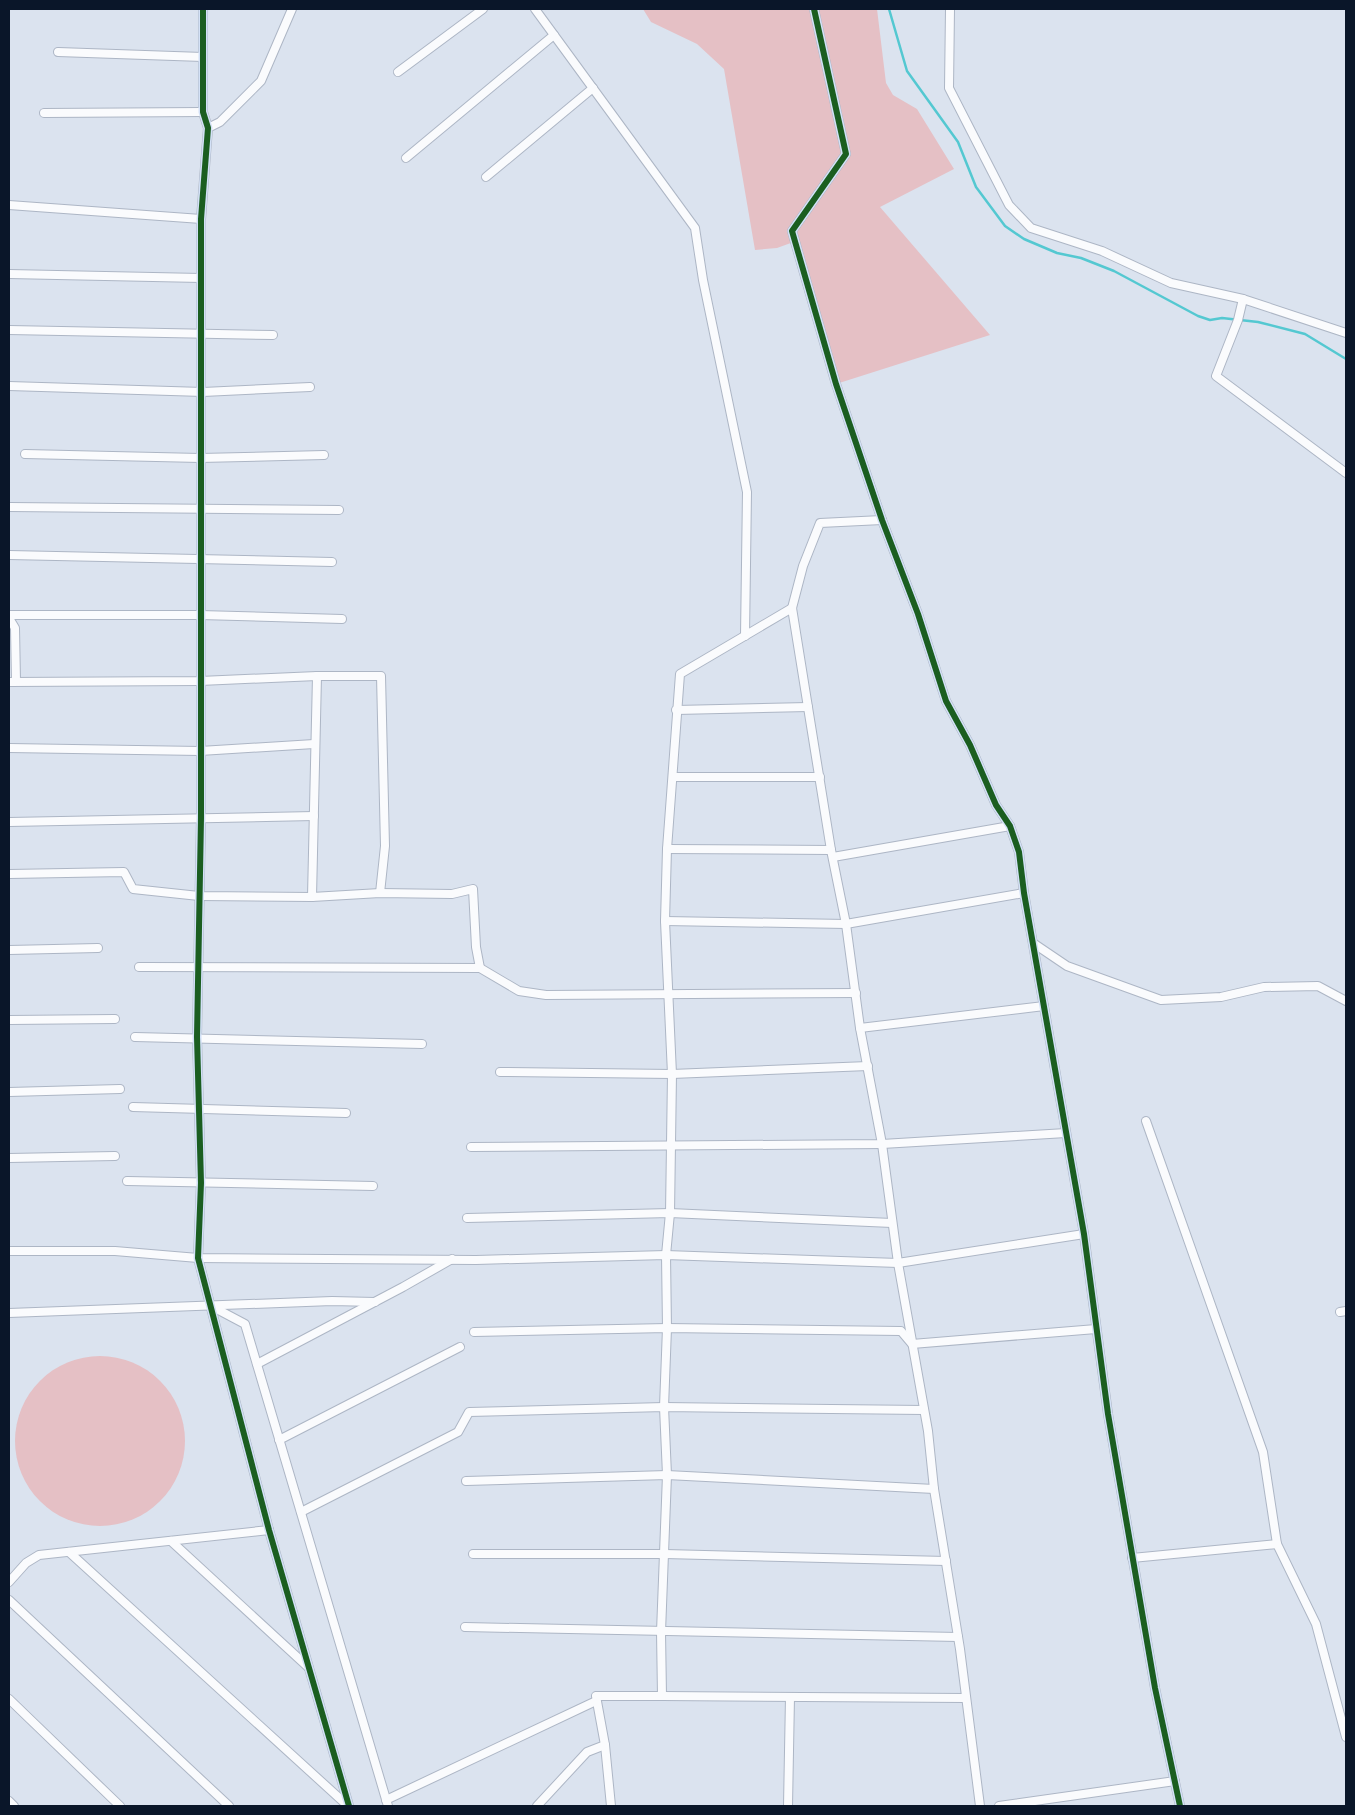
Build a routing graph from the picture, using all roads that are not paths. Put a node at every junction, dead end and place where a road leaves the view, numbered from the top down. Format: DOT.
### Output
graph roads {
  1 [pos="203,9"];
  2 [pos="292,9"];
  3 [pos="483,9"];
  4 [pos="535,9"];
  5 [pos="814,9"];
  6 [pos="950,9"];
  7 [pos="554,35"];
  8 [pos="58,52"];
  9 [pos="203,57"];
  10 [pos="398,72"];
  11 [pos="593,88"];
  12 [pos="203,112"];
  13 [pos="44,113"];
  14 [pos="208,128"];
  15 [pos="406,158"];
  16 [pos="486,177"];
  17 [pos="9,205"];
  18 [pos="201,219"];
  19 [pos="9,274"];
  20 [pos="201,278"];
  21 [pos="1243,299"];
  22 [pos="9,330"];
  23 [pos="1346,333"];
  24 [pos="201,334"];
  25 [pos="273,335"];
  26 [pos="9,386"];
  27 [pos="310,387"];
  28 [pos="203,392"];
  29 [pos="25,454"];
  30 [pos="324,455"];
  31 [pos="200,458"];
  32 [pos="1346,473"];
  33 [pos="9,507"];
  34 [pos="200,509"];
  35 [pos="339,510"];
  36 [pos="9,515"];
  37 [pos="882,520"];
  38 [pos="9,555"];
  39 [pos="200,559"];
  40 [pos="332,562"];
  41 [pos="792,608"];
  42 [pos="200,615"];
  43 [pos="9,616"];
  44 [pos="342,619"];
  45 [pos="745,636"];
  46 [pos="317,676"];
  47 [pos="12,681"];
  48 [pos="200,682"];
  49 [pos="808,707"];
  50 [pos="676,710"];
  51 [pos="314,744"];
  52 [pos="9,748"];
  53 [pos="200,751"];
  54 [pos="673,777"];
  55 [pos="820,778"];
  56 [pos="314,816"];
  57 [pos="201,818"];
  58 [pos="9,822"];
  59 [pos="1010,826"];
  60 [pos="667,849"];
  61 [pos="832,853"];
  62 [pos="9,874"];
  63 [pos="380,893"];
  64 [pos="1024,893"];
  65 [pos="199,896"];
  66 [pos="312,897"];
  67 [pos="665,921"];
  68 [pos="846,924"];
  69 [pos="1033,943"];
  70 [pos="98,948"];
  71 [pos="9,950"];
  72 [pos="197,966"];
  73 [pos="139,967"];
  74 [pos="480,968"];
  75 [pos="667,994"];
  76 [pos="856,994"];
  77 [pos="1346,1002"];
  78 [pos="1044,1006"];
  79 [pos="115,1019"];
  80 [pos="9,1020"];
  81 [pos="860,1028"];
  82 [pos="135,1037"];
  83 [pos="197,1037"];
  84 [pos="422,1044"];
  85 [pos="868,1066"];
  86 [pos="500,1072"];
  87 [pos="672,1074"];
  88 [pos="120,1089"];
  89 [pos="9,1092"];
  90 [pos="134,1108"];
  91 [pos="198,1109"];
  92 [pos="346,1113"];
  93 [pos="1146,1121"];
  94 [pos="1066,1133"];
  95 [pos="882,1144"];
  96 [pos="671,1146"];
  97 [pos="471,1147"];
  98 [pos="115,1156"];
  99 [pos="9,1158"];
  100 [pos="127,1181"];
  101 [pos="201,1183"];
  102 [pos="373,1186"];
  103 [pos="670,1213"];
  104 [pos="467,1218"];
  105 [pos="892,1223"];
  106 [pos="1084,1234"];
  107 [pos="9,1251"];
  108 [pos="666,1255"];
  109 [pos="198,1258"];
  110 [pos="453,1258"];
  111 [pos="898,1262"];
  112 [pos="375,1302"];
  113 [pos="212,1306"];
  114 [pos="9,1313"];
  115 [pos="667,1328"];
  116 [pos="1096,1329"];
  117 [pos="474,1332"];
  118 [pos="912,1344"];
  119 [pos="460,1347"];
  120 [pos="257,1364"];
  121 [pos="664,1407"];
  122 [pos="924,1410"];
  123 [pos="280,1440"];
  124 [pos="667,1475"];
  125 [pos="466,1481"];
  126 [pos="934,1489"];
  127 [pos="301,1512"];
  128 [pos="269,1530"];
  129 [pos="171,1541"];
  130 [pos="1277,1544"];
  131 [pos="69,1552"];
  132 [pos="473,1554"];
  133 [pos="665,1554"];
  134 [pos="1132,1558"];
  135 [pos="946,1561"];
  136 [pos="9,1582"];
  137 [pos="9,1600"];
  138 [pos="465,1627"];
  139 [pos="661,1632"];
  140 [pos="958,1637"];
  141 [pos="309,1668"];
  142 [pos="662,1696"];
  143 [pos="790,1697"];
  144 [pos="966,1698"];
  145 [pos="9,1699"];
  146 [pos="596,1701"];
  147 [pos="1343,1716"];
  148 [pos="1346,1737"];
  149 [pos="605,1745"];
  150 [pos="1175,1781"];
  151 [pos="9,1801"];
  152 [pos="387,1803"];
  153 [pos="14,1806"];
  154 [pos="120,1806"];
  155 [pos="230,1806"];
  156 [pos="349,1806"];
  157 [pos="537,1806"];
  158 [pos="611,1806"];
  159 [pos="788,1806"];
  160 [pos="980,1806"];
  161 [pos="999,1806"];
  162 [pos="1180,1806"];
  1 -- 9 [label="street"];
  2 -- 14 [label="street"];
  3 -- 10 [label="street"];
  4 -- 7 [label="street"];
  5 -- 37 [label="street"];
  6 -- 21 [label="street"];
  7 -- 11 [label="street"];
  7 -- 15 [label="street"];
  8 -- 9 [label="street"];
  9 -- 12 [label="street"];
  11 -- 16 [label="street"];
  11 -- 45 [label="street"];
  12 -- 13 [label="street"];
  12 -- 14 [label="street"];
  14 -- 18 [label="street"];
  17 -- 18 [label="street"];
  18 -- 20 [label="street"];
  19 -- 20 [label="street"];
  20 -- 24 [label="street"];
  21 -- 23 [label="street"];
  21 -- 32 [label="street"];
  22 -- 24 [label="street"];
  24 -- 25 [label="street"];
  24 -- 28 [label="street"];
  26 -- 28 [label="street"];
  27 -- 28 [label="street"];
  28 -- 31 [label="street"];
  29 -- 31 [label="street"];
  30 -- 31 [label="street"];
  31 -- 34 [label="street"];
  33 -- 34 [label="street"];
  33 -- 36 [label="street"];
  34 -- 35 [label="street"];
  34 -- 39 [label="street"];
  37 -- 41 [label="street"];
  37 -- 59 [label="street"];
  38 -- 39 [label="street"];
  39 -- 40 [label="street"];
  39 -- 42 [label="street"];
  41 -- 45 [label="street"];
  41 -- 49 [label="street"];
  42 -- 43 [label="street"];
  42 -- 44 [label="street"];
  42 -- 48 [label="street"];
  43 -- 47 [label="street"];
  45 -- 50 [label="street"];
  46 -- 48 [label="street"];
  46 -- 51 [label="street"];
  46 -- 63 [label="street"];
  47 -- 48 [label="street"];
  48 -- 53 [label="street"];
  49 -- 50 [label="street"];
  49 -- 55 [label="street"];
  50 -- 54 [label="street"];
  51 -- 53 [label="street"];
  51 -- 56 [label="street"];
  52 -- 53 [label="street"];
  53 -- 57 [label="street"];
  54 -- 55 [label="street"];
  54 -- 60 [label="street"];
  55 -- 61 [label="street"];
  56 -- 57 [label="street"];
  56 -- 66 [label="street"];
  57 -- 58 [label="street"];
  57 -- 65 [label="street"];
  59 -- 61 [label="street"];
  59 -- 64 [label="street"];
  60 -- 61 [label="street"];
  60 -- 67 [label="street"];
  61 -- 68 [label="street"];
  62 -- 65 [label="street"];
  63 -- 66 [label="street"];
  63 -- 74 [label="street"];
  64 -- 68 [label="street"];
  64 -- 69 [label="street"];
  65 -- 66 [label="street"];
  65 -- 72 [label="street"];
  67 -- 68 [label="street"];
  67 -- 75 [label="street"];
  68 -- 76 [label="street"];
  69 -- 77 [label="street"];
  69 -- 78 [label="street"];
  70 -- 71 [label="street"];
  72 -- 73 [label="street"];
  72 -- 74 [label="street"];
  72 -- 83 [label="street"];
  74 -- 75 [label="street"];
  75 -- 76 [label="street"];
  75 -- 87 [label="street"];
  76 -- 81 [label="street"];
  78 -- 81 [label="street"];
  78 -- 94 [label="street"];
  79 -- 80 [label="street"];
  81 -- 85 [label="street"];
  82 -- 83 [label="street"];
  83 -- 84 [label="street"];
  83 -- 91 [label="street"];
  85 -- 87 [label="street"];
  85 -- 95 [label="street"];
  86 -- 87 [label="street"];
  87 -- 96 [label="street"];
  88 -- 89 [label="street"];
  90 -- 91 [label="street"];
  91 -- 92 [label="street"];
  91 -- 101 [label="street"];
  93 -- 130 [label="street"];
  94 -- 95 [label="street"];
  94 -- 106 [label="street"];
  95 -- 96 [label="street"];
  95 -- 105 [label="street"];
  96 -- 97 [label="street"];
  96 -- 103 [label="street"];
  98 -- 99 [label="street"];
  100 -- 101 [label="street"];
  101 -- 102 [label="street"];
  101 -- 109 [label="street"];
  103 -- 104 [label="street"];
  103 -- 105 [label="street"];
  103 -- 108 [label="street"];
  105 -- 111 [label="street"];
  106 -- 111 [label="street"];
  106 -- 116 [label="street"];
  107 -- 109 [label="street"];
  108 -- 110 [label="street"];
  108 -- 111 [label="street"];
  108 -- 115 [label="street"];
  109 -- 110 [label="street"];
  109 -- 113 [label="street"];
  110 -- 112 [label="street"];
  111 -- 118 [label="street"];
  112 -- 113 [label="street"];
  112 -- 120 [label="street"];
  113 -- 114 [label="street"];
  113 -- 120 [label="street"];
  113 -- 128 [label="street"];
  115 -- 117 [label="street"];
  115 -- 118 [label="street"];
  115 -- 121 [label="street"];
  116 -- 118 [label="street"];
  116 -- 134 [label="street"];
  118 -- 122 [label="street"];
  119 -- 123 [label="street"];
  120 -- 123 [label="street"];
  121 -- 122 [label="street"];
  121 -- 124 [label="street"];
  121 -- 127 [label="street"];
  122 -- 126 [label="street"];
  123 -- 127 [label="street"];
  124 -- 125 [label="street"];
  124 -- 126 [label="street"];
  124 -- 133 [label="street"];
  126 -- 135 [label="street"];
  127 -- 152 [label="street"];
  128 -- 129 [label="street"];
  128 -- 141 [label="street"];
  129 -- 131 [label="street"];
  129 -- 141 [label="street"];
  130 -- 134 [label="street"];
  130 -- 147 [label="street"];
  131 -- 136 [label="street"];
  131 -- 156 [label="street"];
  132 -- 133 [label="street"];
  133 -- 135 [label="street"];
  133 -- 139 [label="street"];
  134 -- 150 [label="street"];
  135 -- 140 [label="street"];
  137 -- 155 [label="street"];
  138 -- 139 [label="street"];
  139 -- 140 [label="street"];
  139 -- 142 [label="street"];
  140 -- 144 [label="street"];
  141 -- 156 [label="street"];
  142 -- 143 [label="street"];
  142 -- 146 [label="street"];
  143 -- 144 [label="street"];
  143 -- 159 [label="street"];
  144 -- 160 [label="street"];
  145 -- 154 [label="street"];
  146 -- 149 [label="street"];
  146 -- 152 [label="street"];
  147 -- 148 [label="street"];
  149 -- 157 [label="street"];
  149 -- 158 [label="street"];
  150 -- 161 [label="street"];
  150 -- 162 [label="street"];
  151 -- 153 [label="street"];
}
